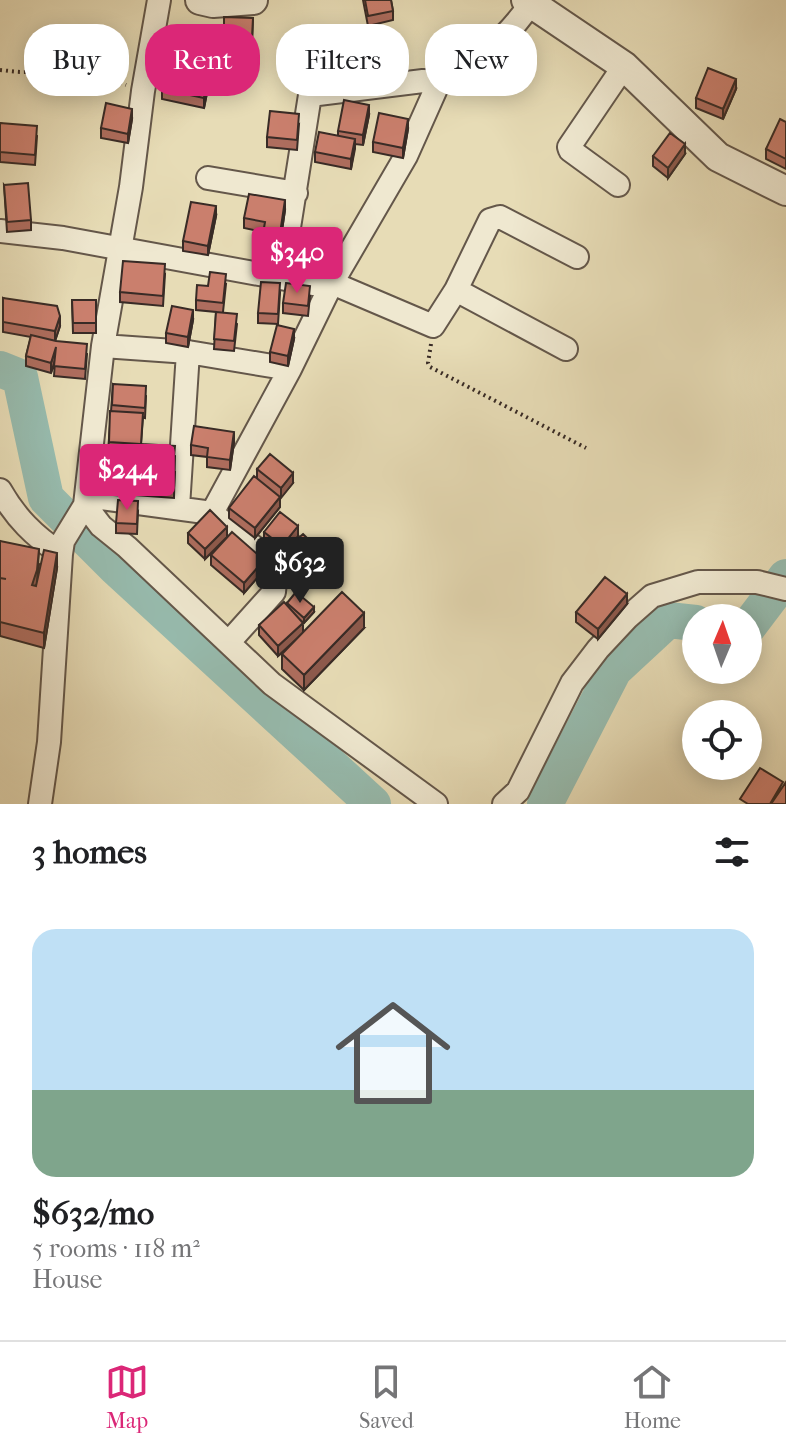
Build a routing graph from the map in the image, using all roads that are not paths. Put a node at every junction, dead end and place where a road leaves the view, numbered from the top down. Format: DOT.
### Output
graph roads {
  1 [pos="159,0"];
  2 [pos="200,0"];
  3 [pos="253,0"];
  4 [pos="528,2"];
  5 [pos="514,24"];
  6 [pos="624,66"];
  7 [pos="425,81"];
  8 [pos="433,96"];
  9 [pos="208,178"];
  10 [pos="618,185"];
  11 [pos="786,191"];
  12 [pos="296,193"];
  13 [pos="0,231"];
  14 [pos="121,247"];
  15 [pos="577,257"];
  16 [pos="281,278"];
  17 [pos="332,283"];
  18 [pos="456,290"];
  19 [pos="103,346"];
  20 [pos="566,349"];
  21 [pos="188,352"];
  22 [pos="290,369"];
  23 [pos="0,490"];
  24 [pos="85,503"];
  25 [pos="178,507"];
  26 [pos="212,513"];
  27 [pos="62,548"];
  28 [pos="786,589"];
  29 [pos="229,642"];
  30 [pos="40,804"];
  31 [pos="436,804"];
  32 [pos="504,804"];
  1 -- 14 [label="street"];
  2 -- 3 [label="street"];
  4 -- 5 [label="street"];
  4 -- 6 [label="street"];
  6 -- 10 [label="street"];
  6 -- 11 [label="street"];
  7 -- 12 [label="street"];
  8 -- 17 [label="street"];
  9 -- 12 [label="street"];
  12 -- 16 [label="street"];
  13 -- 14 [label="street"];
  14 -- 16 [label="street"];
  14 -- 19 [label="street"];
  15 -- 18 [label="street"];
  16 -- 17 [label="street"];
  17 -- 18 [label="street"];
  17 -- 22 [label="street"];
  18 -- 20 [label="street"];
  19 -- 21 [label="street"];
  19 -- 24 [label="street"];
  21 -- 22 [label="street"];
  21 -- 25 [label="street"];
  22 -- 26 [label="street"];
  23 -- 27 [label="street"];
  24 -- 25 [label="street"];
  24 -- 27 [label="street"];
  24 -- 29 [label="street"];
  25 -- 26 [label="street"];
  26 -- 29 [label="street"];
  27 -- 30 [label="street"];
  28 -- 32 [label="street"];
  29 -- 31 [label="street"];
}
